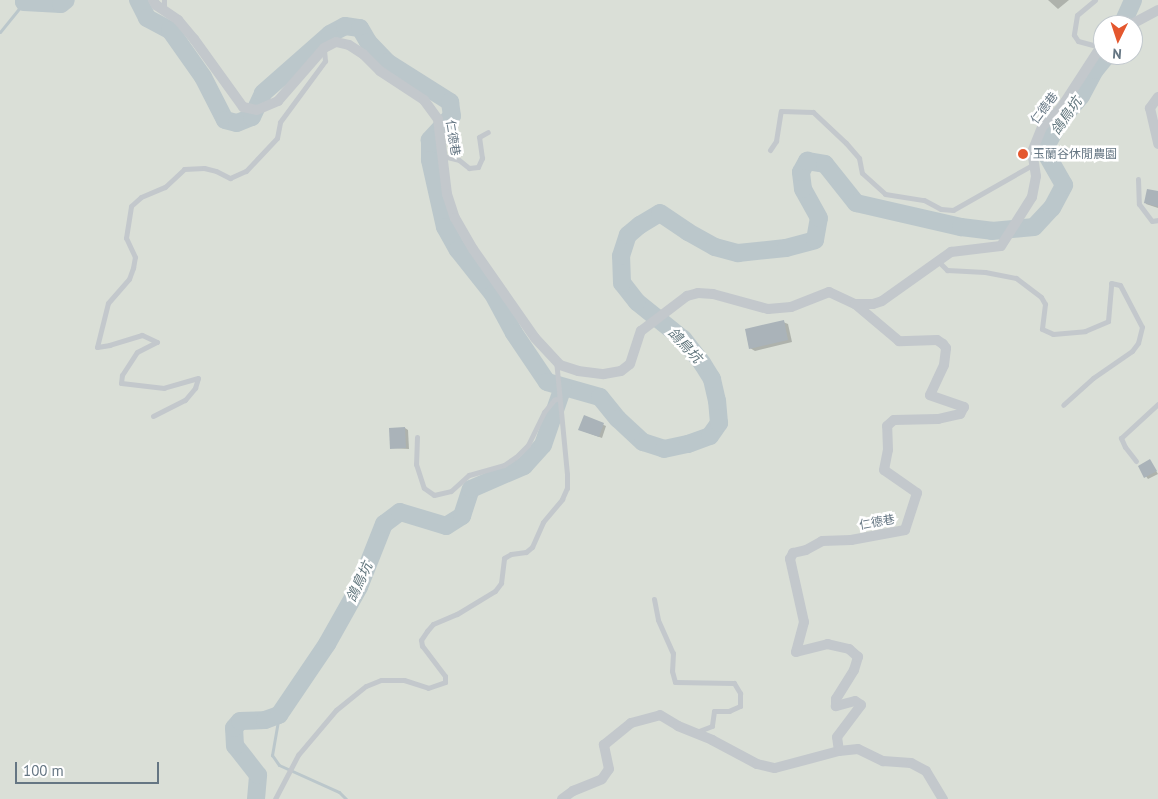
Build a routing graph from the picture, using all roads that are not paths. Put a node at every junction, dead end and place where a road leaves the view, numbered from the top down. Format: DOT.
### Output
graph roads {
  1 [pos="153,0"];
  2 [pos="1094,0"];
  3 [pos="164,5"];
  4 [pos="1093,44"];
  5 [pos="324,48"];
  6 [pos="1093,59"];
  7 [pos="1158,97"];
  8 [pos="1154,109"];
  9 [pos="488,132"];
  10 [pos="1158,144"];
  11 [pos="770,150"];
  12 [pos="443,156"];
  13 [pos="1034,163"];
  14 [pos="1138,179"];
  15 [pos="1158,220"];
  16 [pos="938,261"];
  17 [pos="855,304"];
  18 [pos="556,364"];
  19 [pos="559,398"];
  20 [pos="1158,404"];
  21 [pos="1063,405"];
  22 [pos="153,416"];
  23 [pos="417,437"];
  24 [pos="1136,461"];
  25 [pos="654,599"];
  26 [pos="694,733"];
  27 [pos="840,751"];
  28 [pos="275,799"];
  29 [pos="562,799"];
  30 [pos="943,799"];
  1 -- 3 [label="street"];
  2 -- 4 [label="lane"];
  3 -- 5 [label="street"];
  5 -- 12 [label="street, 仁德巷"];
  5 -- 22 [label="lane"];
  6 -- 13 [label="street, 仁德巷"];
  7 -- 8 [label="street"];
  8 -- 10 [label="street"];
  9 -- 12 [label="lane"];
  11 -- 13 [label="lane"];
  12 -- 18 [label="street, 仁德巷"];
  13 -- 16 [label="street, 仁德巷"];
  14 -- 15 [label="lane"];
  16 -- 17 [label="street, 仁德巷"];
  16 -- 21 [label="lane"];
  17 -- 18 [label="street, 仁德巷"];
  17 -- 27 [label="street, 仁德巷"];
  18 -- 19 [label="lane"];
  19 -- 23 [label="lane"];
  19 -- 28 [label="lane"];
  20 -- 24 [label="lane"];
  25 -- 26 [label="lane"];
  26 -- 27 [label="street"];
  26 -- 29 [label="street"];
  27 -- 30 [label="street"];
}
